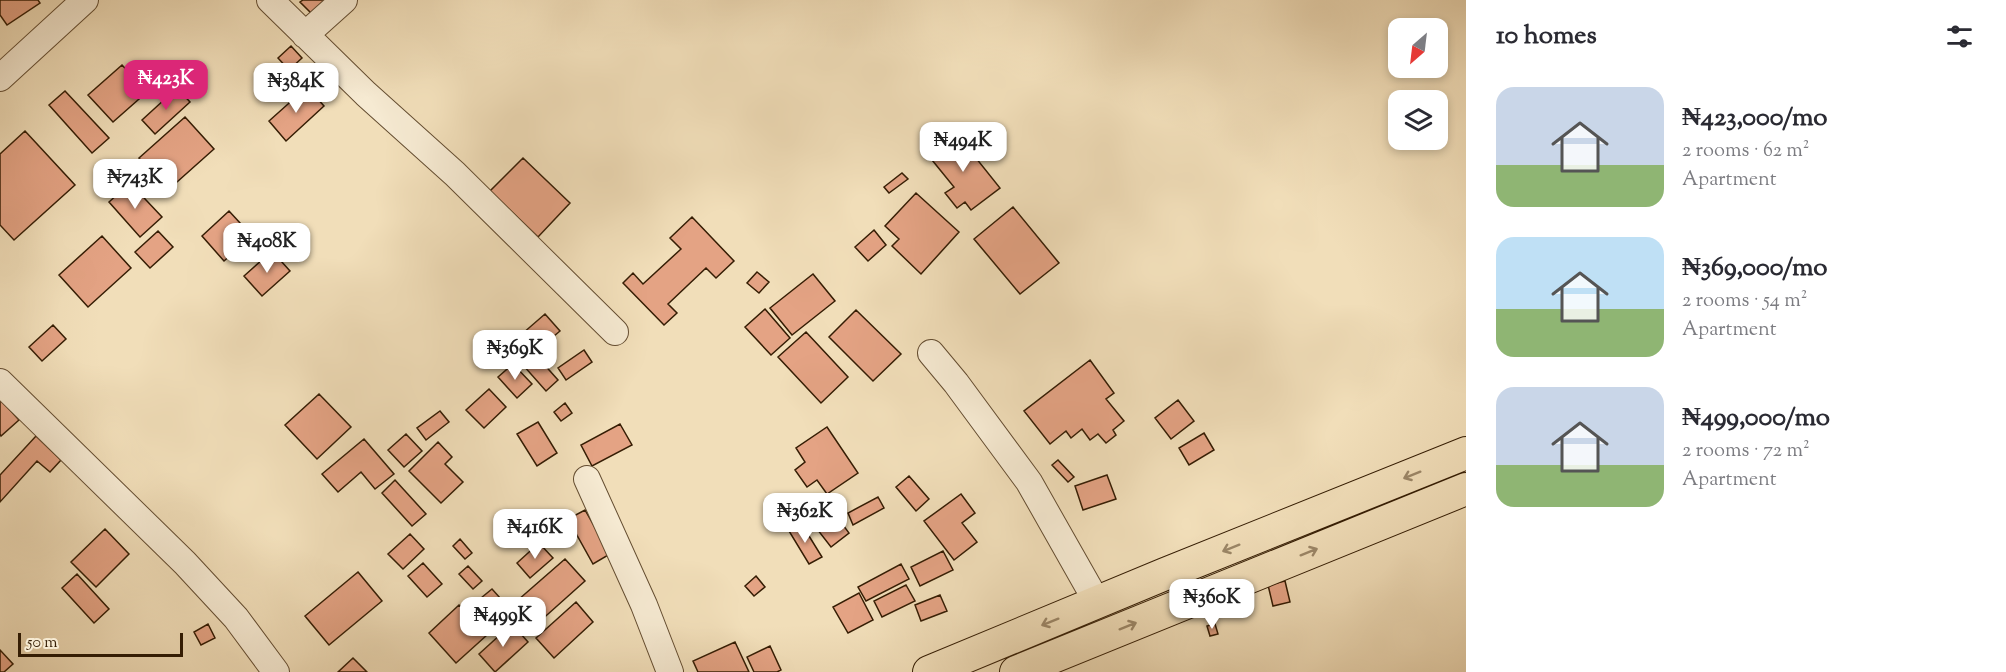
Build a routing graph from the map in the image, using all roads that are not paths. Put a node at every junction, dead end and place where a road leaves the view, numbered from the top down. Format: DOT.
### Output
graph roads {
  1 [pos="85,0"];
  2 [pos="270,0"];
  3 [pos="344,0"];
  4 [pos="305,35"];
  5 [pos="0,78"];
  6 [pos="615,332"];
  7 [pos="931,353"];
  8 [pos="0,382"];
  9 [pos="1466,453"];
  10 [pos="587,479"];
  11 [pos="1466,489"];
  12 [pos="1097,602"];
  13 [pos="1029,670"];
  14 [pos="276,672"];
  15 [pos="670,672"];
  16 [pos="929,672"];
  1 -- 5 [label="street"];
  2 -- 4 [label="street"];
  3 -- 4 [label="street"];
  4 -- 6 [label="street"];
  7 -- 12 [label="street"];
  8 -- 14 [label="street"];
  9 -- 12 [label="main road, one-way"];
  10 -- 15 [label="street"];
  13 -- 11 [label="main road, one-way"];
  12 -- 16 [label="main road, one-way"];
}
